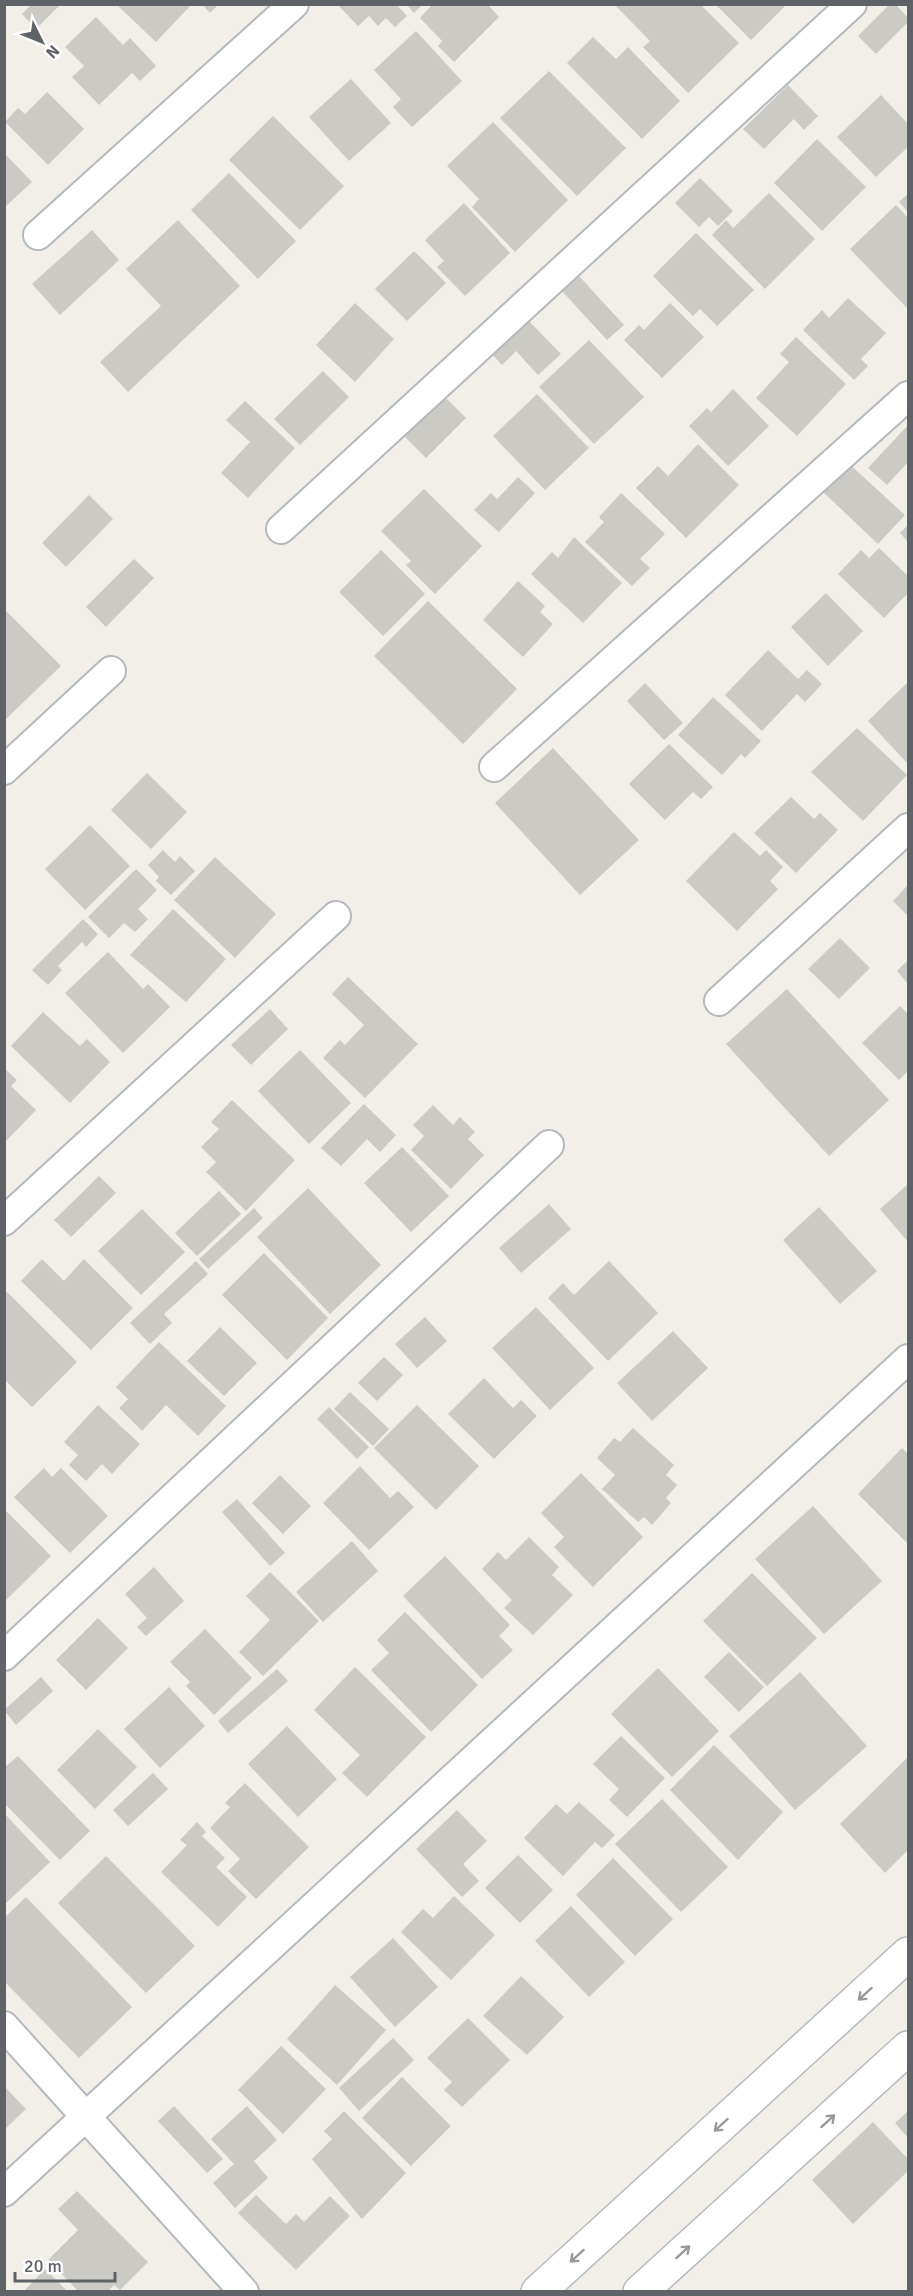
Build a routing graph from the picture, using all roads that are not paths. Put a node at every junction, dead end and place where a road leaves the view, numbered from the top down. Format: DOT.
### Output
graph roads {
  1 [pos="294,4"];
  2 [pos="852,4"];
  3 [pos="38,235"];
  4 [pos="909,396"];
  5 [pos="281,529"];
  6 [pos="111,671"];
  7 [pos="494,767"];
  8 [pos="4,770"];
  9 [pos="909,828"];
  10 [pos="336,916"];
  11 [pos="719,1001"];
  12 [pos="549,1145"];
  13 [pos="4,1221"];
  14 [pos="909,1359"];
  15 [pos="4,1656"];
  16 [pos="909,1954"];
  17 [pos="4,2026"];
  18 [pos="909,2048"];
  19 [pos="86,2117"];
  20 [pos="4,2192"];
  21 [pos="244,2292"];
  22 [pos="538,2292"];
  23 [pos="640,2292"];
  1 -- 3 [label="street"];
  2 -- 5 [label="street"];
  4 -- 7 [label="street"];
  6 -- 8 [label="street"];
  9 -- 11 [label="street"];
  10 -- 13 [label="street"];
  12 -- 15 [label="street"];
  14 -- 19 [label="street"];
  16 -- 22 [label="main road, one-way"];
  17 -- 19 [label="street"];
  23 -- 18 [label="main road, one-way"];
  19 -- 20 [label="street"];
  19 -- 21 [label="street"];
}
